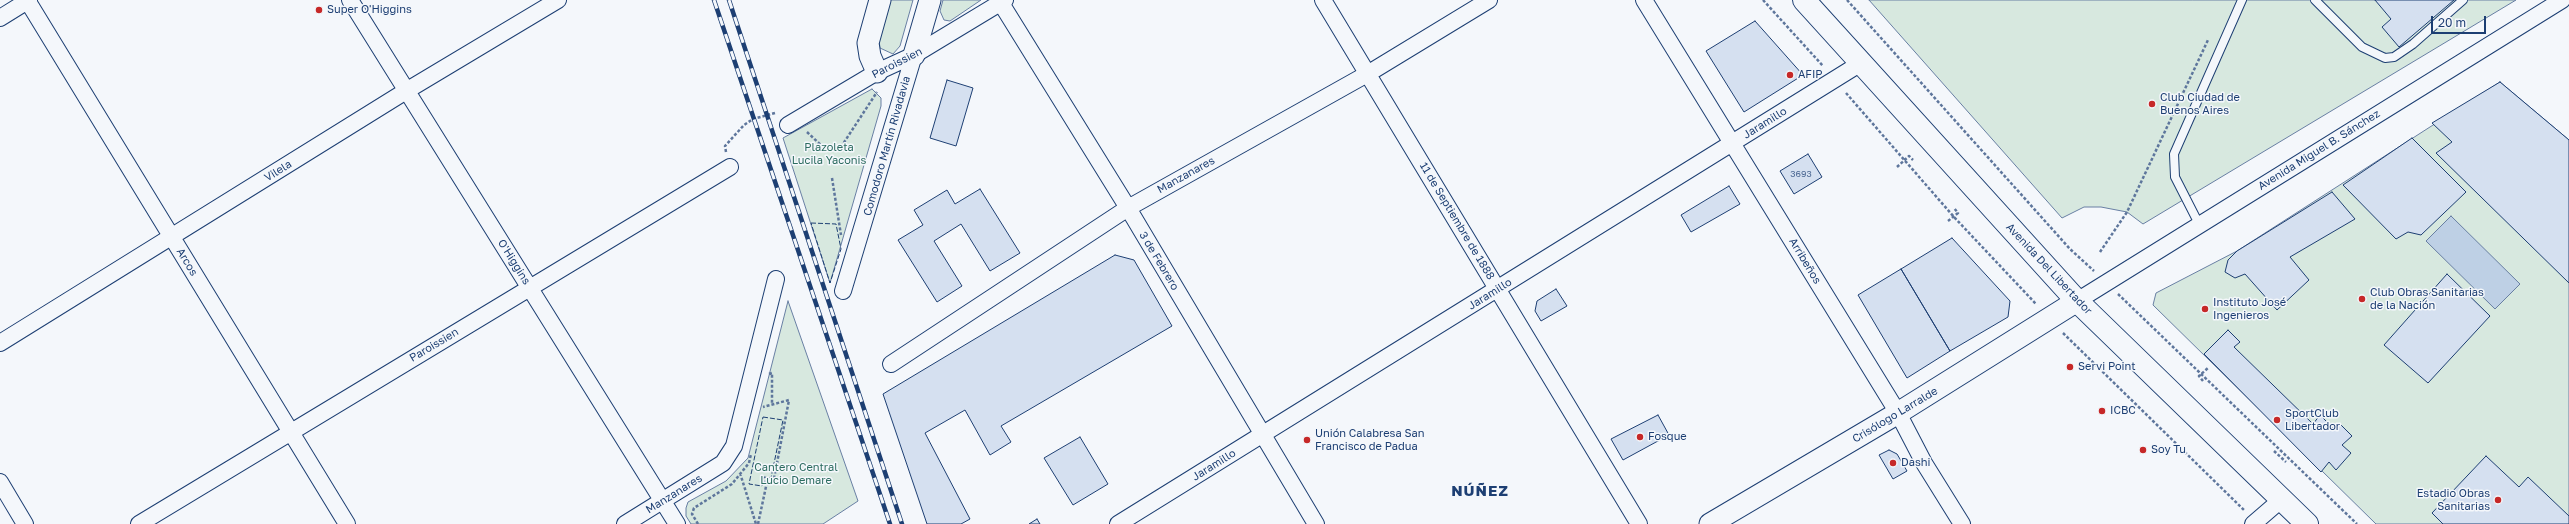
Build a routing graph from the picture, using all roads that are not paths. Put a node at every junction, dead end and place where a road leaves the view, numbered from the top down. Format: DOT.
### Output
graph roads {
  1 [pos="28,0"];
  2 [pos="350,0"];
  3 [pos="558,0"];
  4 [pos="880,0"];
  5 [pos="930,0"];
  6 [pos="1324,0"];
  7 [pos="1489,0"];
  8 [pos="1644,0"];
  9 [pos="1804,0"];
  10 [pos="2242,0"];
  11 [pos="2315,0"];
  12 [pos="2464,0"];
  13 [pos="2562,0"];
  14 [pos="1002,1"];
  15 [pos="0,18"];
  16 [pos="914,55"];
  17 [pos="1860,63"];
  18 [pos="878,72"];
  19 [pos="1369,73"];
  20 [pos="406,91"];
  21 [pos="788,125"];
  22 [pos="1733,143"];
  23 [pos="730,167"];
  24 [pos="1128,208"];
  25 [pos="2199,224"];
  26 [pos="173,237"];
  27 [pos="776,279"];
  28 [pos="530,287"];
  29 [pos="1498,289"];
  30 [pos="843,291"];
  31 [pos="2077,301"];
  32 [pos="0,343"];
  33 [pos="891,364"];
  34 [pos="1898,413"];
  35 [pos="290,432"];
  36 [pos="1262,435"];
  37 [pos="0,482"];
  38 [pos="2282,499"];
  39 [pos="664,501"];
  40 [pos="2254,523"];
  41 [pos="25,524"];
  42 [pos="139,524"];
  43 [pos="347,524"];
  44 [pos="625,524"];
  45 [pos="677,524"];
  46 [pos="1118,524"];
  47 [pos="1316,524"];
  48 [pos="1639,524"];
  49 [pos="1710,524"];
  50 [pos="1962,524"];
  51 [pos="2307,524"];
  1 -- 15 [label="street"];
  1 -- 26 [label="street, Arcos"];
  2 -- 20 [label="street, O'Higgins"];
  3 -- 20 [label="street, Vilela"];
  4 -- 18 [label="street"];
  5 -- 16 [label="street, Comodoro Martín Rivadavia"];
  6 -- 19 [label="street, 11 de Septiembre de 1888"];
  7 -- 19 [label="street, Manzanares"];
  8 -- 22 [label="street, Arribeños"];
  9 -- 17 [label="main road, Avenida Del Libertador"];
  10 -- 25 [label="lane"];
  11 -- 12 [label="lane"];
  13 -- 25 [label="street, Avenida Miguel B. Sánchez"];
  14 -- 16 [label="street, Paroissien"];
  14 -- 24 [label="street, 3 de Febrero"];
  16 -- 18 [label="street, Paroissien"];
  16 -- 30 [label="street, Comodoro Martín Rivadavia"];
  17 -- 22 [label="street, Jaramillo"];
  17 -- 31 [label="main road, Avenida Del Libertador"];
  18 -- 21 [label="street, Paroissien"];
  19 -- 24 [label="street, Manzanares"];
  19 -- 29 [label="street, 11 de Septiembre de 1888"];
  20 -- 26 [label="street, Vilela"];
  20 -- 28 [label="street, O'Higgins"];
  22 -- 29 [label="street, Jaramillo"];
  22 -- 34 [label="street, Arribeños"];
  23 -- 28 [label="street, Paroissien"];
  24 -- 33 [label="street, Manzanares"];
  24 -- 36 [label="street, 3 de Febrero"];
  25 -- 31 [label="street, Avenida Miguel B. Sánchez"];
  26 -- 32 [label="street, Vilela"];
  26 -- 35 [label="street, Arcos"];
  27 -- 39 [label="street, Manzanares"];
  28 -- 35 [label="street, Paroissien"];
  28 -- 39 [label="street, O'Higgins"];
  29 -- 36 [label="street, Jaramillo"];
  29 -- 48 [label="street, 11 de Septiembre de 1888"];
  31 -- 34 [label="street, Crisólogo Larralde"];
  31 -- 38 [label="main road, Avenida Del Libertador"];
  34 -- 49 [label="street, Crisólogo Larralde"];
  34 -- 50 [label="street, Arribeños"];
  35 -- 42 [label="street, Paroissien"];
  35 -- 43 [label="street, Arcos"];
  36 -- 46 [label="street, Jaramillo"];
  36 -- 47 [label="street, 3 de Febrero"];
  37 -- 41 [label="street"];
  38 -- 40 [label="street"];
  38 -- 51 [label="main road, Avenida Del Libertador"];
  39 -- 44 [label="street, Manzanares"];
  39 -- 45 [label="street, O'Higgins"];
}
